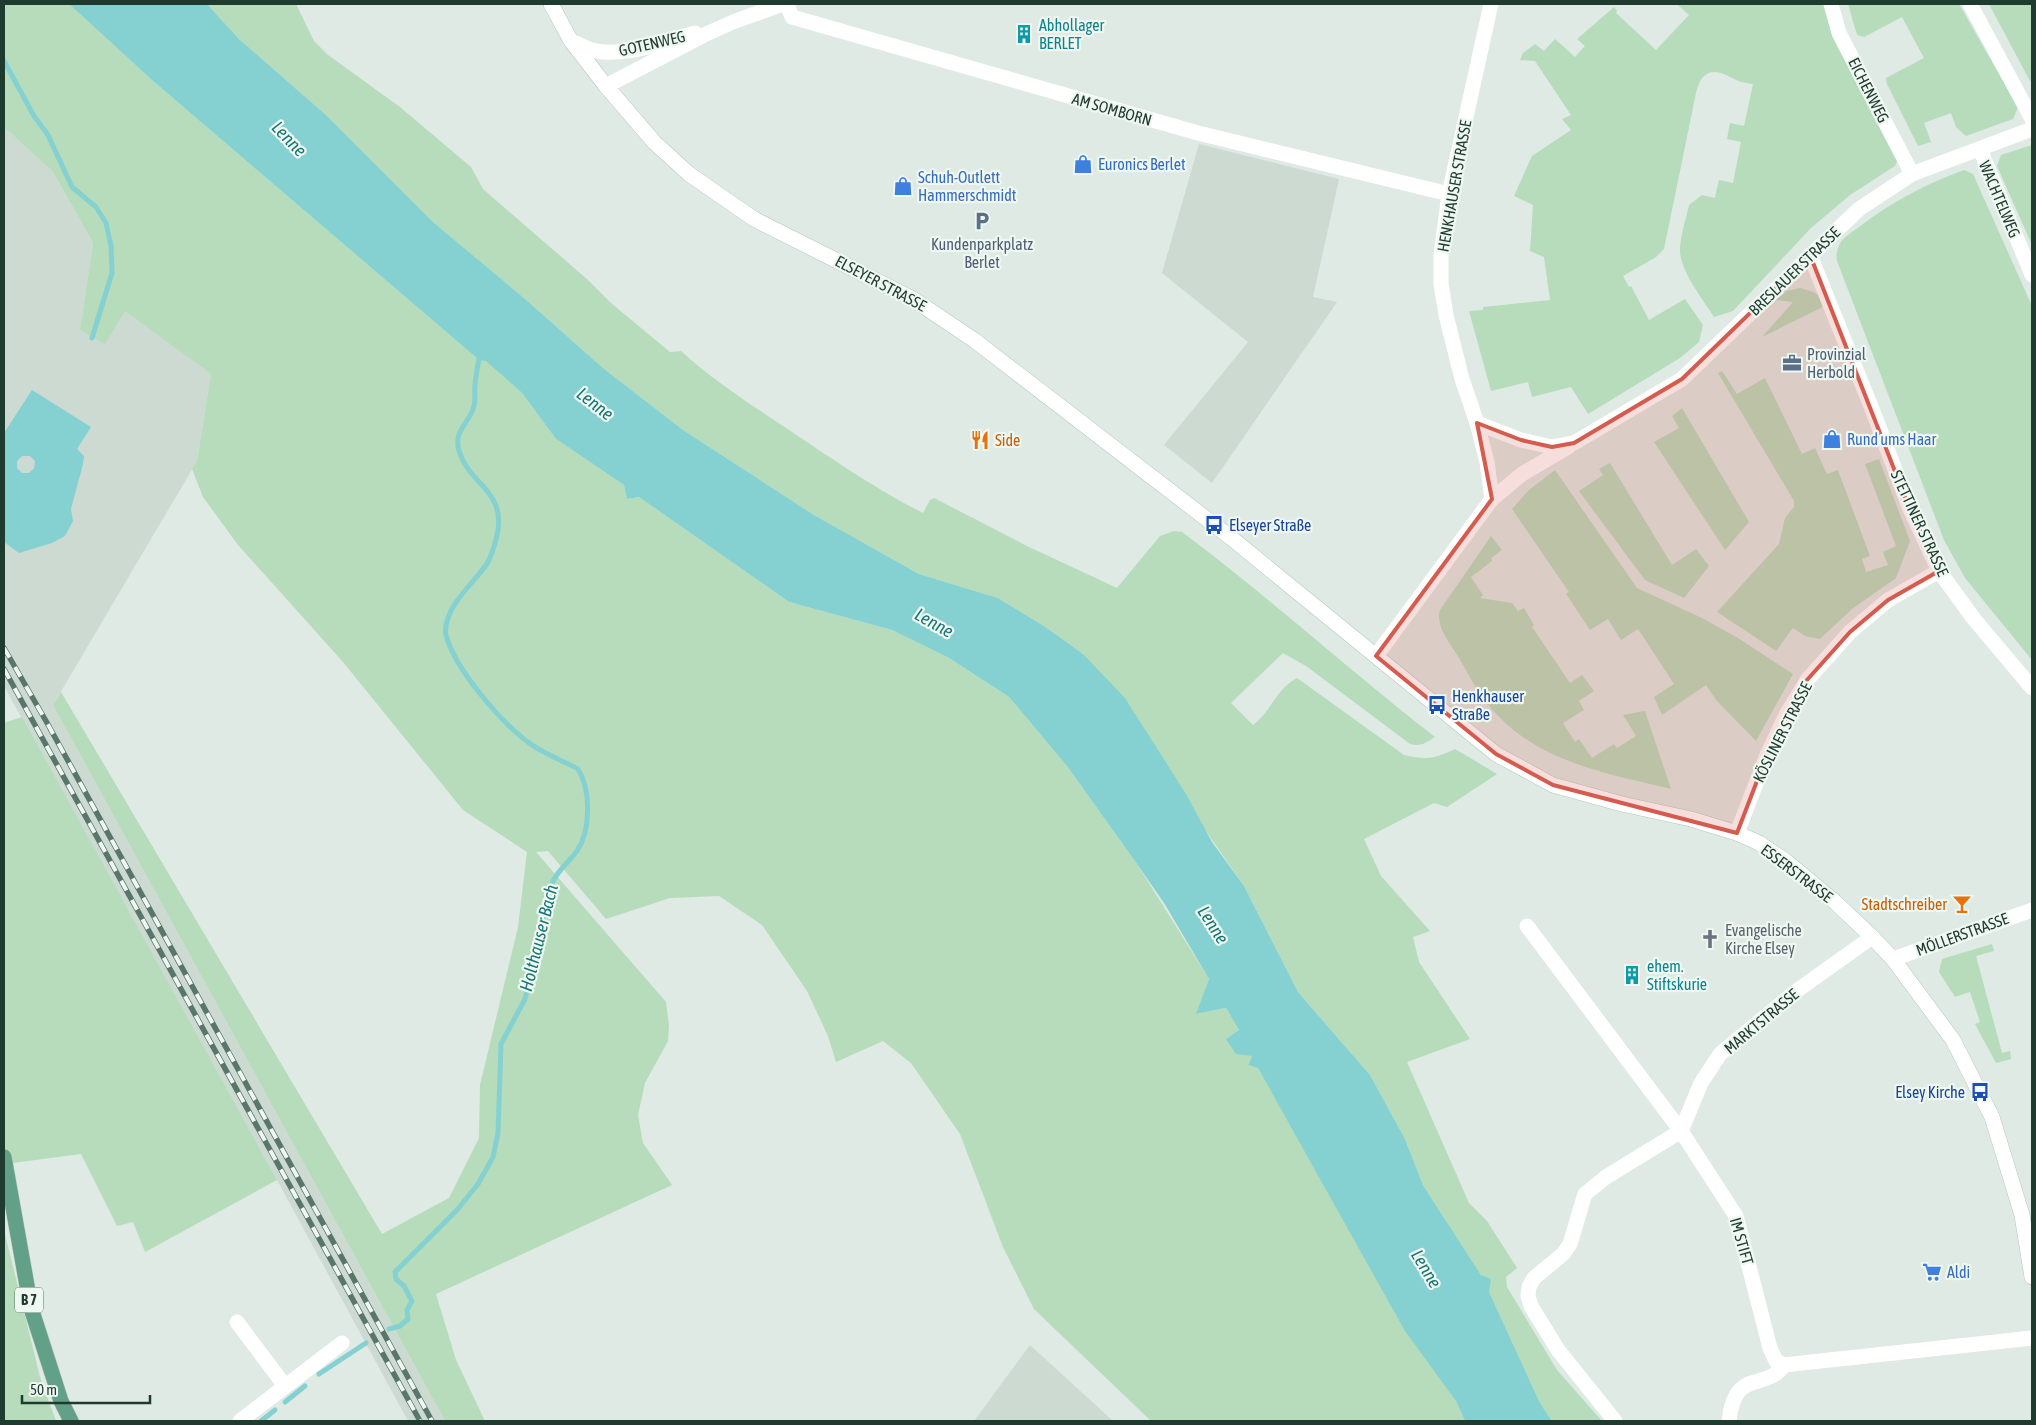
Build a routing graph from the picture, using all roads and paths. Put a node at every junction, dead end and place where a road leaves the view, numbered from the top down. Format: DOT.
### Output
graph roads {
  1 [pos="551,4"];
  2 [pos="785,4"];
  3 [pos="1491,4"];
  4 [pos="1831,4"];
  5 [pos="1970,4"];
  6 [pos="733,22"];
  7 [pos="571,41"];
  8 [pos="606,86"];
  9 [pos="2032,119"];
  10 [pos="2032,129"];
  11 [pos="1980,149"];
  12 [pos="1912,174"];
  13 [pos="1449,194"];
  14 [pos="1810,255"];
  15 [pos="2032,275"];
  16 [pos="1477,423"];
  17 [pos="1574,443"];
  18 [pos="1492,499"];
  19 [pos="1939,571"];
  20 [pos="1376,656"];
  21 [pos="2032,688"];
  22 [pos="1737,833"];
  23 [pos="2032,910"];
  24 [pos="1527,926"];
  25 [pos="1872,937"];
  26 [pos="1893,959"];
  27 [pos="1681,1131"];
  28 [pos="4,1157"];
  29 [pos="2032,1277"];
  30 [pos="237,1322"];
  31 [pos="2032,1338"];
  32 [pos="342,1343"];
  33 [pos="1784,1365"];
  34 [pos="285,1386"];
  35 [pos="71,1421"];
  36 [pos="240,1421"];
  37 [pos="1615,1421"];
  38 [pos="1729,1421"];
  1 -- 7 [label="street, ELSEYER STRASSE"];
  2 -- 6 [label="street, GOTENWEG"];
  2 -- 13 [label="street, AM SOMBORN"];
  3 -- 13 [label="street, HENKHAUSER STRASSE"];
  4 -- 12 [label="street, EICHENWEG"];
  5 -- 9 [label="street"];
  6 -- 7 [label="street, GOTENWEG"];
  6 -- 8 [label="street, GOTENWEG"];
  7 -- 8 [label="street, ELSEYER STRASSE"];
  8 -- 20 [label="street, ELSEYER STRASSE"];
  10 -- 11 [label="street, BRESLAUER STRASSE"];
  11 -- 12 [label="street, BRESLAUER STRASSE"];
  11 -- 15 [label="street, WACHTELWEG"];
  12 -- 14 [label="street, BRESLAUER STRASSE"];
  13 -- 16 [label="street, HENKHAUSER STRASSE"];
  14 -- 17 [label="street, BRESLAUER STRASSE"];
  14 -- 19 [label="street, STETTINER STRASSE"];
  16 -- 17 [label="street, BRESLAUER STRASSE"];
  16 -- 18 [label="street, HENKHAUSER STRASSE"];
  17 -- 18 [label="street, BRESLAUER STRASSE"];
  18 -- 20 [label="street"];
  19 -- 21 [label="street, STETTINER STRASSE"];
  19 -- 22 [label="street, KÖSLINER STRASSE"];
  20 -- 22 [label="street, ESSERSTRASSE"];
  22 -- 25 [label="street, ESSERSTRASSE"];
  23 -- 26 [label="street, MÖLLERSTRASSE"];
  24 -- 27 [label="street, IM STIFT"];
  25 -- 26 [label="street, ESSERSTRASSE"];
  25 -- 27 [label="street, MARKTSTRASSE"];
  26 -- 29 [label="street, ESSERSTRASSE"];
  27 -- 33 [label="street, IM STIFT"];
  27 -- 37 [label="street"];
  28 -- 35 [label="main road, B 7"];
  30 -- 34 [label="street"];
  31 -- 33 [label="street"];
  32 -- 34 [label="street"];
  33 -- 38 [label="street"];
  34 -- 36 [label="street"];
}
